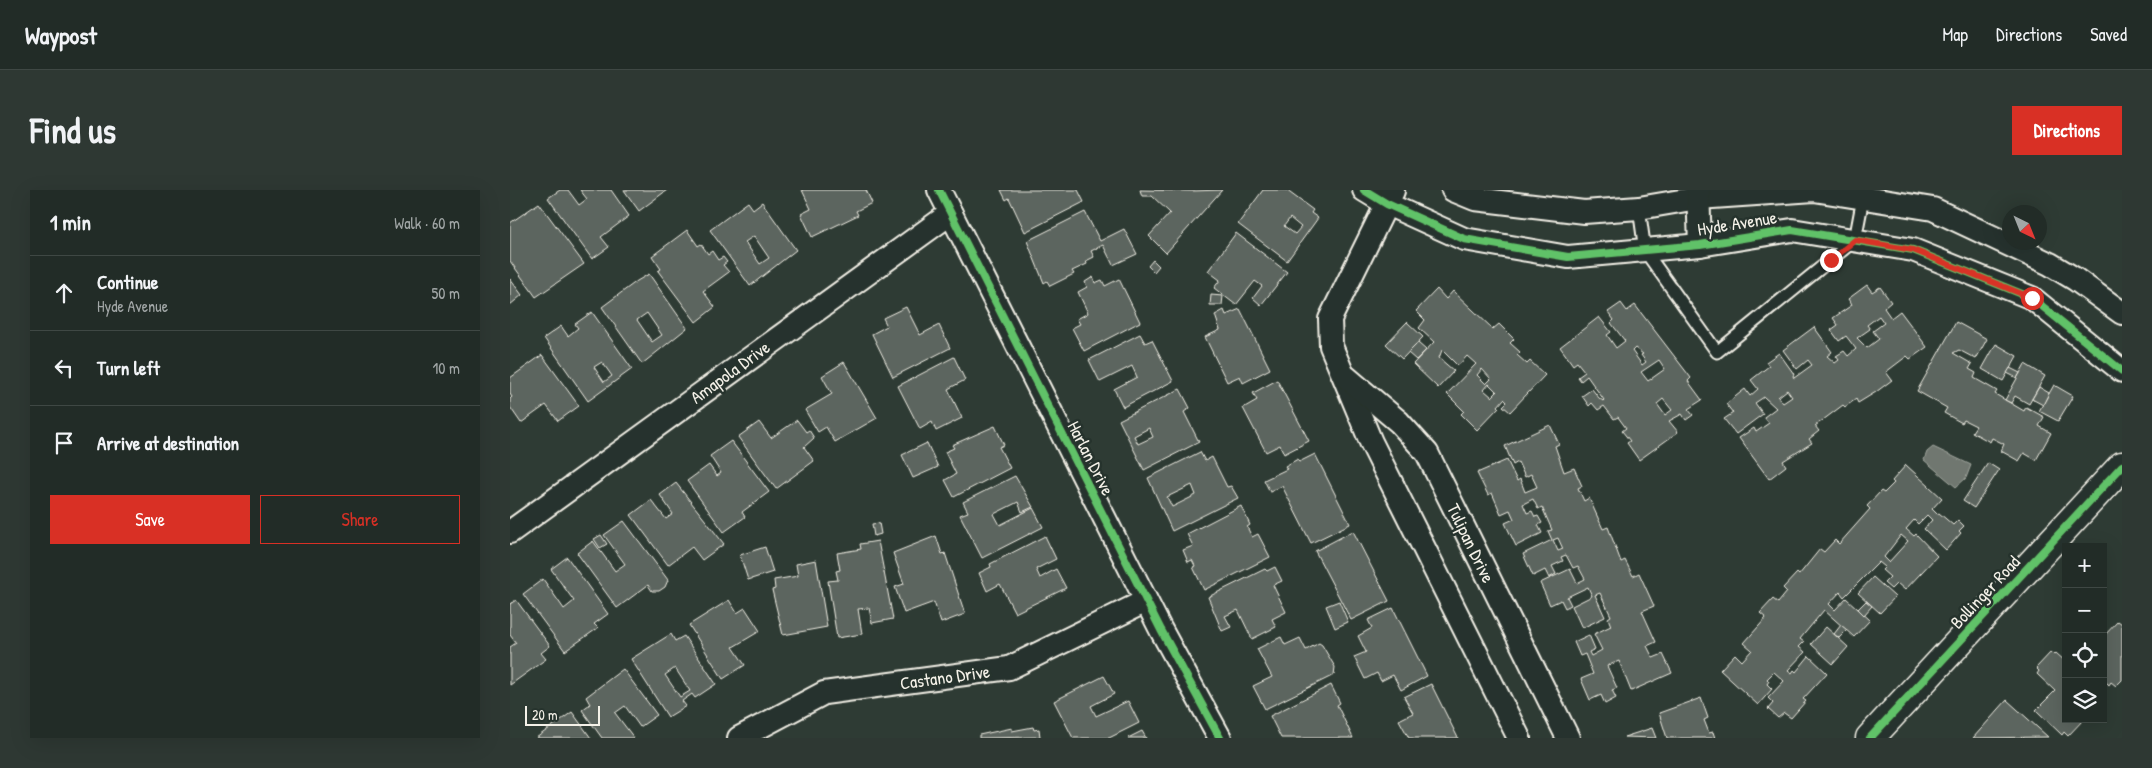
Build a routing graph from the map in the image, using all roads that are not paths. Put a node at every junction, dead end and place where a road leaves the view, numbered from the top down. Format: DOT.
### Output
graph roads {
  1 [pos="939,190"];
  2 [pos="1364,190"];
  3 [pos="1453,190"];
  4 [pos="1698,194"];
  5 [pos="1390,197"];
  6 [pos="1863,198"];
  7 [pos="1639,208"];
  8 [pos="951,213"];
  9 [pos="1855,240"];
  10 [pos="1700,245"];
  11 [pos="1645,251"];
  12 [pos="2122,313"];
  13 [pos="2122,371"];
  14 [pos="1341,373"];
  15 [pos="2122,466"];
  16 [pos="510,532"];
  17 [pos="1146,601"];
  18 [pos="739,738"];
  19 [pos="1220,738"];
  20 [pos="1519,738"];
  21 [pos="1568,738"];
  22 [pos="1870,738"];
  1 -- 8 [label="street, Harlan Drive"];
  2 -- 5 [label="street, Hyde Avenue"];
  3 -- 7 [label="street, Hyde Avenue"];
  4 -- 6 [label="street, Hyde Avenue"];
  4 -- 7 [label="street, Hyde Avenue"];
  4 -- 10 [label="street"];
  5 -- 11 [label="street, Hyde Avenue"];
  5 -- 14 [label="street, Tulipan Drive"];
  6 -- 9 [label="lane"];
  6 -- 12 [label="street, Hyde Avenue"];
  7 -- 11 [label="lane"];
  8 -- 16 [label="street, Amapola Drive"];
  8 -- 17 [label="street, Harlan Drive"];
  9 -- 10 [label="street, Hyde Avenue"];
  9 -- 11 [label="lane"];
  9 -- 13 [label="street, Hyde Avenue"];
  10 -- 11 [label="street, Hyde Avenue"];
  14 -- 20 [label="street, Tulipan Drive"];
  14 -- 21 [label="street, Tulipan Drive"];
  15 -- 22 [label="main road, Bollinger Road"];
  17 -- 18 [label="street, Castano Drive"];
  17 -- 19 [label="street, Harlan Drive"];
}
